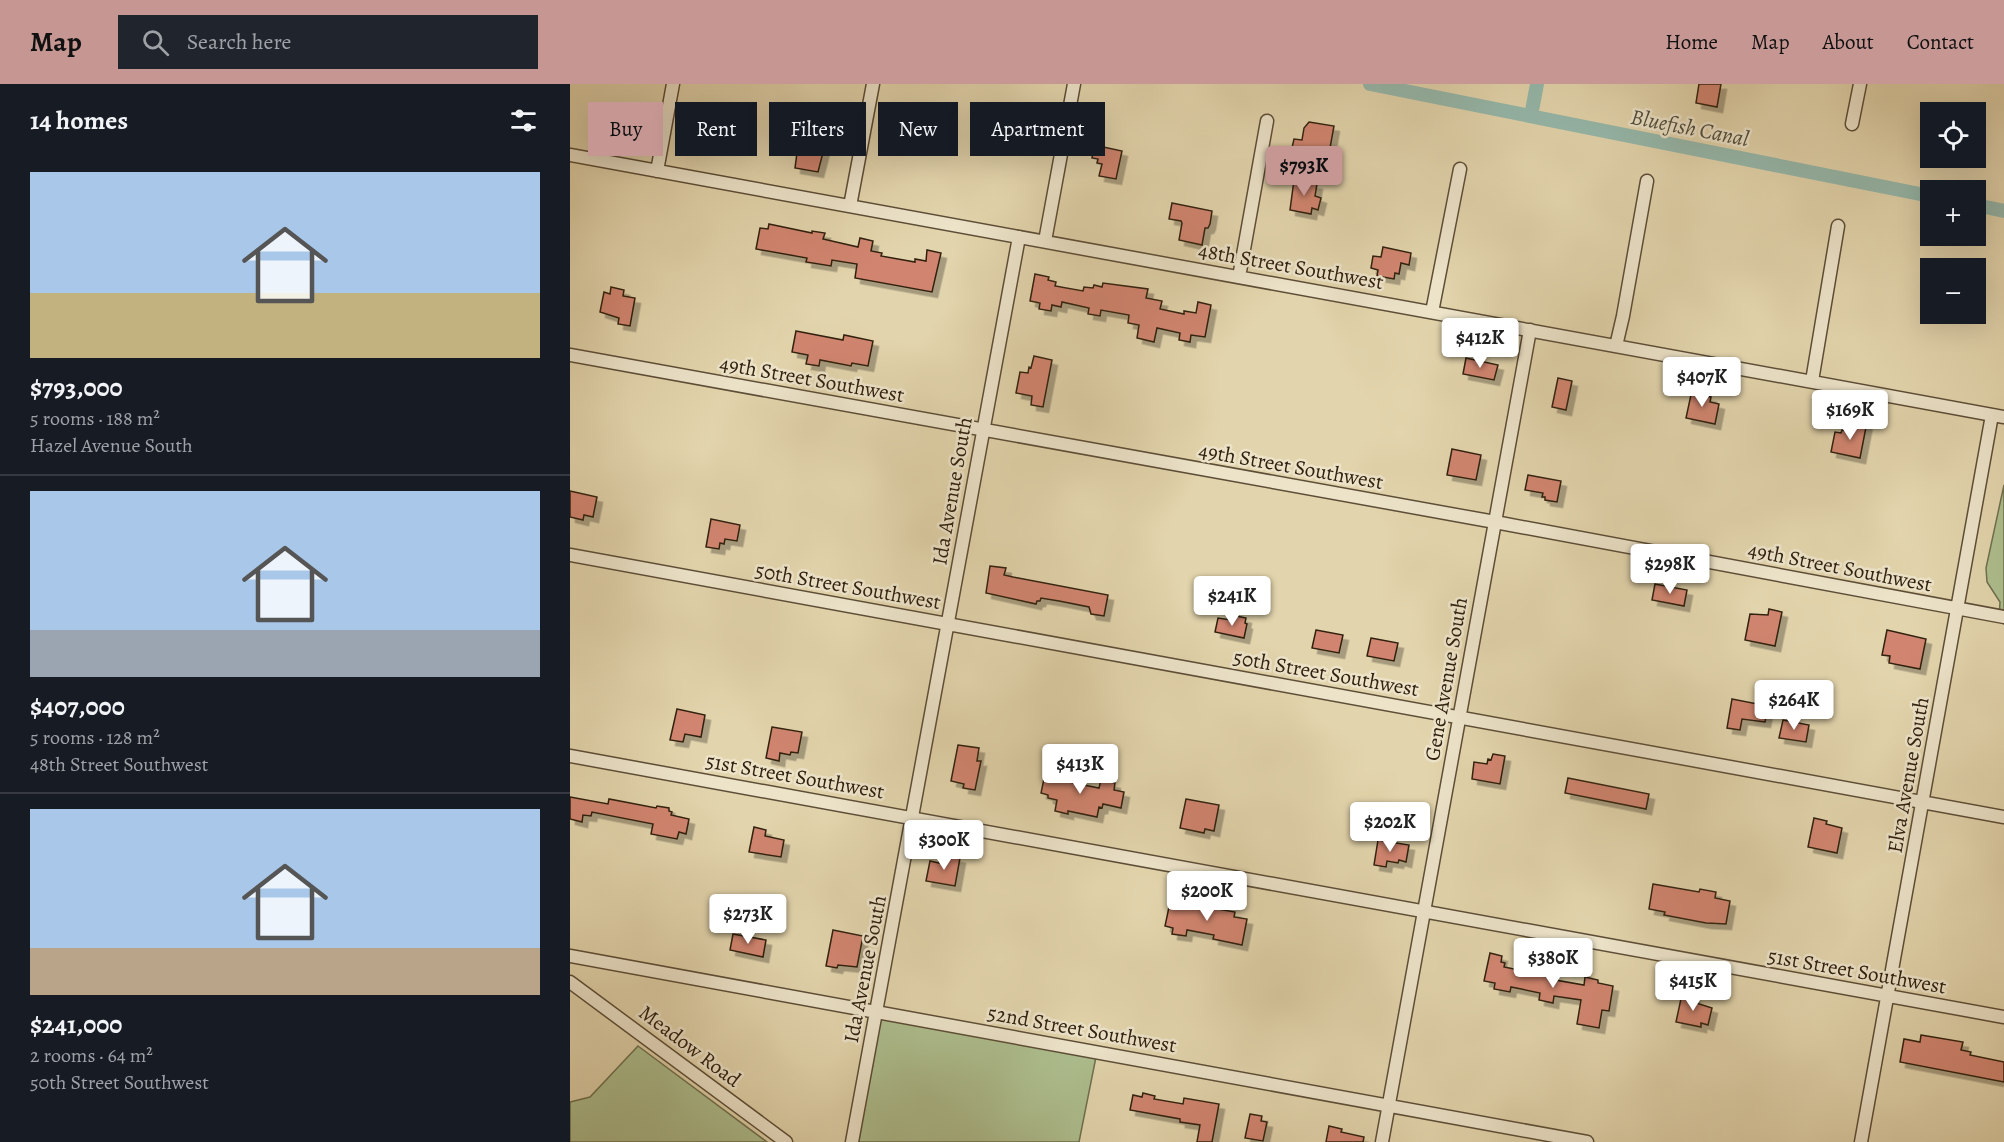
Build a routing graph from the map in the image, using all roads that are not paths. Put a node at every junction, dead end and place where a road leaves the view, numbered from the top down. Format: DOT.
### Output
graph roads {
  1 [pos="673,84"];
  2 [pos="873,84"];
  3 [pos="1074,84"];
  4 [pos="1860,84"];
  5 [pos="1268,121"];
  6 [pos="1852,124"];
  7 [pos="570,155"];
  8 [pos="1460,169"];
  9 [pos="657,171"];
  10 [pos="1647,181"];
  11 [pos="850,206"];
  12 [pos="1838,226"];
  13 [pos="1018,237"];
  14 [pos="1045,241"];
  15 [pos="1239,277"];
  16 [pos="1432,312"];
  17 [pos="1530,330"];
  18 [pos="1616,346"];
  19 [pos="570,355"];
  20 [pos="1812,381"];
  21 [pos="1998,416"];
  22 [pos="983,430"];
  23 [pos="1495,522"];
  24 [pos="570,555"];
  25 [pos="1958,609"];
  26 [pos="2004,617"];
  27 [pos="948,624"];
  28 [pos="1460,717"];
  29 [pos="570,756"];
  30 [pos="1923,802"];
  31 [pos="2004,817"];
  32 [pos="913,818"];
  33 [pos="1424,912"];
  34 [pos="570,956"];
  35 [pos="570,982"];
  36 [pos="1888,997"];
  37 [pos="877,1012"];
  38 [pos="2004,1017"];
  39 [pos="1389,1107"];
  40 [pos="786,1142"];
  41 [pos="852,1142"];
  42 [pos="1382,1142"];
  43 [pos="1587,1142"];
  44 [pos="1861,1142"];
  1 -- 9 [label="street"];
  2 -- 11 [label="street"];
  3 -- 14 [label="street"];
  4 -- 6 [label="street"];
  5 -- 15 [label="street"];
  7 -- 9 [label="street, 48th Street Southwest"];
  8 -- 16 [label="street"];
  9 -- 11 [label="street, 48th Street Southwest"];
  10 -- 18 [label="street"];
  11 -- 13 [label="street, 48th Street Southwest"];
  12 -- 20 [label="street"];
  13 -- 14 [label="street, 48th Street Southwest"];
  13 -- 22 [label="street, Ida Avenue South"];
  14 -- 15 [label="street, 48th Street Southwest"];
  15 -- 16 [label="street, 48th Street Southwest"];
  16 -- 17 [label="street, 48th Street Southwest"];
  17 -- 18 [label="street, 48th Street Southwest"];
  17 -- 23 [label="street, Gene Avenue South"];
  18 -- 20 [label="street, 48th Street Southwest"];
  19 -- 22 [label="street, 49th Street Southwest"];
  20 -- 21 [label="street, 48th Street Southwest"];
  21 -- 25 [label="street, Elva Avenue South"];
  22 -- 23 [label="street, 49th Street Southwest"];
  22 -- 27 [label="street, Ida Avenue South"];
  23 -- 25 [label="street, 49th Street Southwest"];
  23 -- 28 [label="street, Gene Avenue South"];
  24 -- 27 [label="street, 50th Street Southwest"];
  25 -- 26 [label="street, 49th Street Southwest"];
  25 -- 30 [label="street, Elva Avenue South"];
  27 -- 28 [label="street, 50th Street Southwest"];
  27 -- 32 [label="street, Ida Avenue South"];
  28 -- 30 [label="street, 50th Street Southwest"];
  28 -- 33 [label="street, Gene Avenue South"];
  29 -- 32 [label="street, 51st Street Southwest"];
  30 -- 31 [label="street, 50th Street Southwest"];
  30 -- 36 [label="street, Elva Avenue South"];
  32 -- 33 [label="street, 51st Street Southwest"];
  32 -- 37 [label="street, Ida Avenue South"];
  33 -- 36 [label="street, 51st Street Southwest"];
  33 -- 39 [label="street, Gene Avenue South"];
  34 -- 37 [label="street, 52nd Street Southwest"];
  35 -- 40 [label="street, Meadow Road"];
  36 -- 38 [label="street, 51st Street Southwest"];
  36 -- 44 [label="street, Elva Avenue South"];
  37 -- 39 [label="street, 52nd Street Southwest"];
  37 -- 41 [label="street, Ida Avenue South"];
  39 -- 42 [label="street, Gene Avenue South"];
  39 -- 43 [label="street, 52nd Street Southwest"];
}
